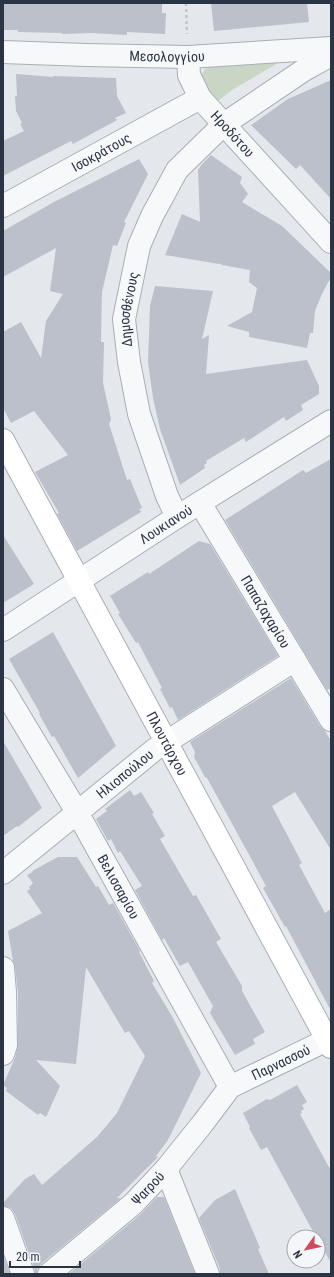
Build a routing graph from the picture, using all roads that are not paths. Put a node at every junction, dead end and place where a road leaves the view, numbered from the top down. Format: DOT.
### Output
graph roads {
  1 [pos="331,48"];
  2 [pos="3,52"];
  3 [pos="331,55"];
  4 [pos="188,56"];
  5 [pos="200,98"];
  6 [pos="224,124"];
  7 [pos="3,206"];
  8 [pos="331,242"];
  9 [pos="331,421"];
  10 [pos="3,440"];
  11 [pos="200,503"];
  12 [pos="177,517"];
  13 [pos="79,581"];
  14 [pos="3,630"];
  15 [pos="295,660"];
  16 [pos="3,689"];
  17 [pos="331,720"];
  18 [pos="166,742"];
  19 [pos="77,812"];
  20 [pos="3,874"];
  21 [pos="3,968"];
  22 [pos="330,1042"];
  23 [pos="3,1054"];
  24 [pos="230,1087"];
  25 [pos="166,1169"];
  26 [pos="3,1218"];
  27 [pos="23,1274"];
  28 [pos="49,1274"];
  29 [pos="208,1274"];
  1 -- 4 [label="street, Μεσολογγίου"];
  2 -- 4 [label="street, Μεσολογγίου"];
  3 -- 6 [label="street"];
  4 -- 5 [label="street, Ηροδότου"];
  5 -- 6 [label="street, Ηροδότου"];
  5 -- 7 [label="street, Ισοκράτους"];
  6 -- 8 [label="street, Ηροδότου"];
  6 -- 12 [label="street, Δημοσθένους"];
  9 -- 11 [label="street, Λουκιανού"];
  10 -- 13 [label="street, Πλουτάρχου"];
  11 -- 12 [label="street, Λουκιανού"];
  11 -- 15 [label="street, Παπαζαχαρίου"];
  12 -- 13 [label="street, Λουκιανού"];
  13 -- 14 [label="street, Λουκιανού"];
  13 -- 18 [label="street, Πλουτάρχου"];
  15 -- 17 [label="street, Παπαζαχαρίου"];
  15 -- 18 [label="street, Ηλιοπούλου"];
  16 -- 19 [label="street, Βελισσαρίου"];
  18 -- 19 [label="street, Ηλιοπούλου"];
  18 -- 22 [label="street, Πλουτάρχου"];
  19 -- 20 [label="street, Ηλιοπούλου"];
  19 -- 24 [label="street, Βελισσαρίου"];
  21 -- 23 [label="street"];
  22 -- 24 [label="street, Παρνασσού"];
  24 -- 25 [label="street, Ψαrρού"];
  25 -- 28 [label="street, Ψαrρού"];
  25 -- 29 [label="street"];
  26 -- 27 [label="street"];
}
